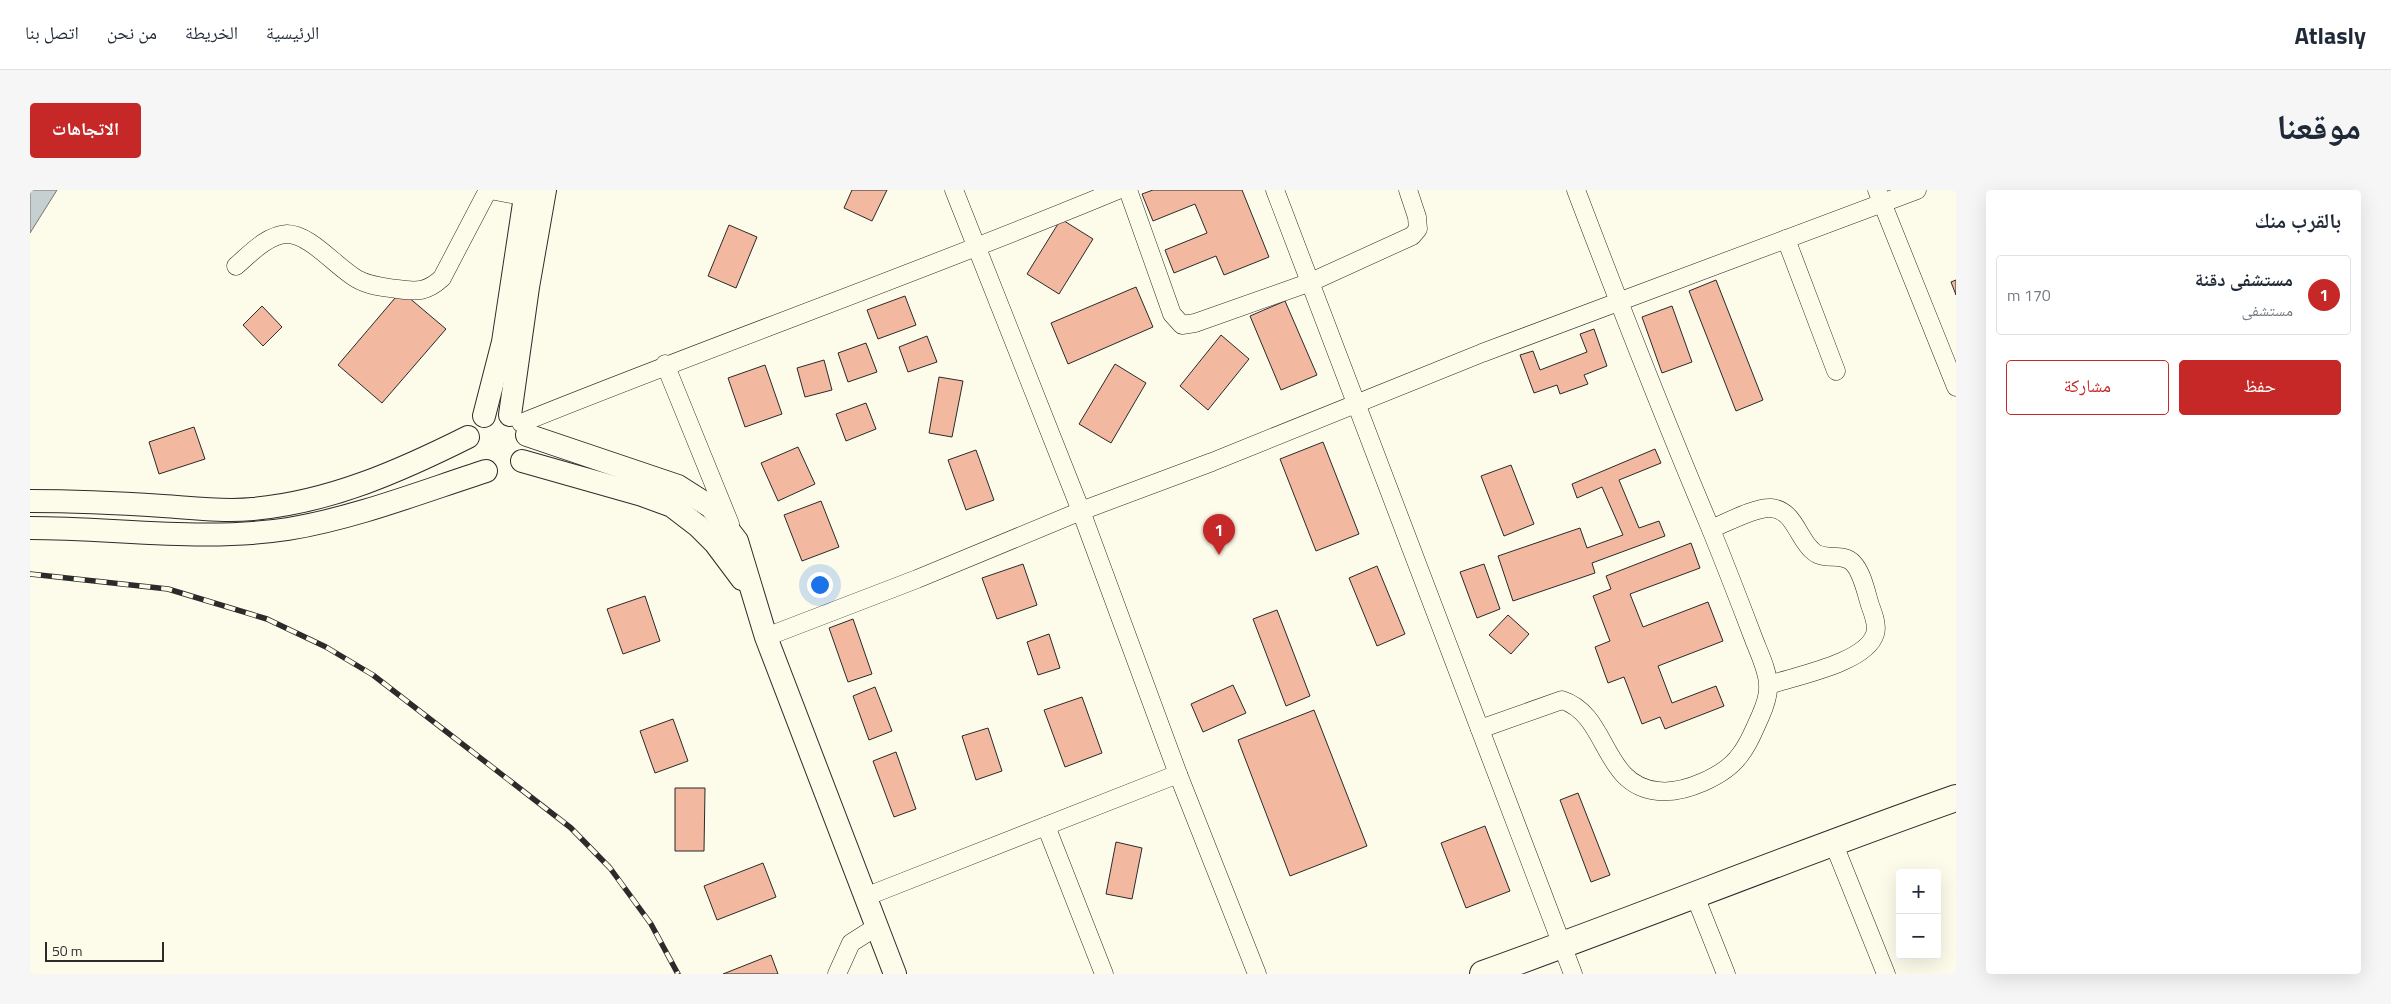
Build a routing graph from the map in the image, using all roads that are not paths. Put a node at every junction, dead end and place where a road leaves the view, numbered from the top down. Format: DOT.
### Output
graph roads {
  1 [pos="489,190"];
  2 [pos="954,190"];
  3 [pos="1118,190"];
  4 [pos="1128,190"];
  5 [pos="1276,190"];
  6 [pos="1408,190"];
  7 [pos="1576,190"];
  8 [pos="1917,190"];
  9 [pos="535,194"];
  10 [pos="1880,197"];
  11 [pos="1786,239"];
  12 [pos="976,246"];
  13 [pos="236,266"];
  14 [pos="1312,282"];
  15 [pos="1619,302"];
  16 [pos="665,364"];
  17 [pos="1836,371"];
  18 [pos="1956,387"];
  19 [pos="1356,402"];
  20 [pos="484,416"];
  21 [pos="519,425"];
  22 [pos="468,437"];
  23 [pos="522,462"];
  24 [pos="486,471"];
  25 [pos="675,496"];
  26 [pos="30,501"];
  27 [pos="1081,511"];
  28 [pos="30,528"];
  29 [pos="1711,529"];
  30 [pos="737,541"];
  31 [pos="750,590"];
  32 [pos="766,637"];
  33 [pos="1769,685"];
  34 [pos="1480,729"];
  35 [pos="1178,774"];
  36 [pos="1956,798"];
  37 [pos="1046,826"];
  38 [pos="1833,842"];
  39 [pos="865,896"];
  40 [pos="1695,896"];
  41 [pos="876,927"];
  42 [pos="1562,946"];
  43 [pos="837,974"];
  44 [pos="895,974"];
  45 [pos="1104,974"];
  46 [pos="1256,974"];
  47 [pos="1483,974"];
  48 [pos="1574,974"];
  49 [pos="1726,974"];
  50 [pos="1886,974"];
  1 -- 9 [label="street"];
  1 -- 13 [label="street"];
  2 -- 12 [label="street"];
  3 -- 12 [label="street"];
  4 -- 14 [label="street"];
  5 -- 14 [label="street"];
  6 -- 14 [label="street"];
  7 -- 15 [label="street"];
  8 -- 10 [label="street"];
  9 -- 20 [label="main road"];
  9 -- 21 [label="main road"];
  10 -- 11 [label="street"];
  10 -- 18 [label="street"];
  11 -- 15 [label="street"];
  11 -- 17 [label="street"];
  12 -- 16 [label="street"];
  12 -- 27 [label="street"];
  14 -- 19 [label="street"];
  15 -- 19 [label="street"];
  15 -- 29 [label="street"];
  16 -- 21 [label="street"];
  16 -- 30 [label="street"];
  19 -- 27 [label="street"];
  19 -- 34 [label="street"];
  20 -- 21 [label="main road"];
  20 -- 22 [label="main road"];
  21 -- 23 [label="main road"];
  21 -- 25 [label="main road"];
  22 -- 24 [label="main road"];
  22 -- 26 [label="main road"];
  23 -- 24 [label="main road"];
  23 -- 25 [label="main road"];
  24 -- 28 [label="main road"];
  25 -- 30 [label="main road"];
  25 -- 31 [label="main road"];
  27 -- 32 [label="street"];
  27 -- 35 [label="street"];
  29 -- 33 [label="street"];
  29 -- 33 [label="street"];
  30 -- 31 [label="main road"];
  31 -- 32 [label="main road"];
  32 -- 39 [label="main road"];
  33 -- 34 [label="street"];
  34 -- 42 [label="street"];
  35 -- 37 [label="street"];
  35 -- 46 [label="street"];
  36 -- 38 [label="highway"];
  37 -- 39 [label="street"];
  37 -- 45 [label="street"];
  38 -- 40 [label="highway"];
  38 -- 50 [label="street"];
  39 -- 41 [label="main road"];
  40 -- 42 [label="highway"];
  40 -- 49 [label="street"];
  41 -- 43 [label="street"];
  41 -- 44 [label="main road"];
  42 -- 47 [label="highway"];
  42 -- 48 [label="street"];
}
